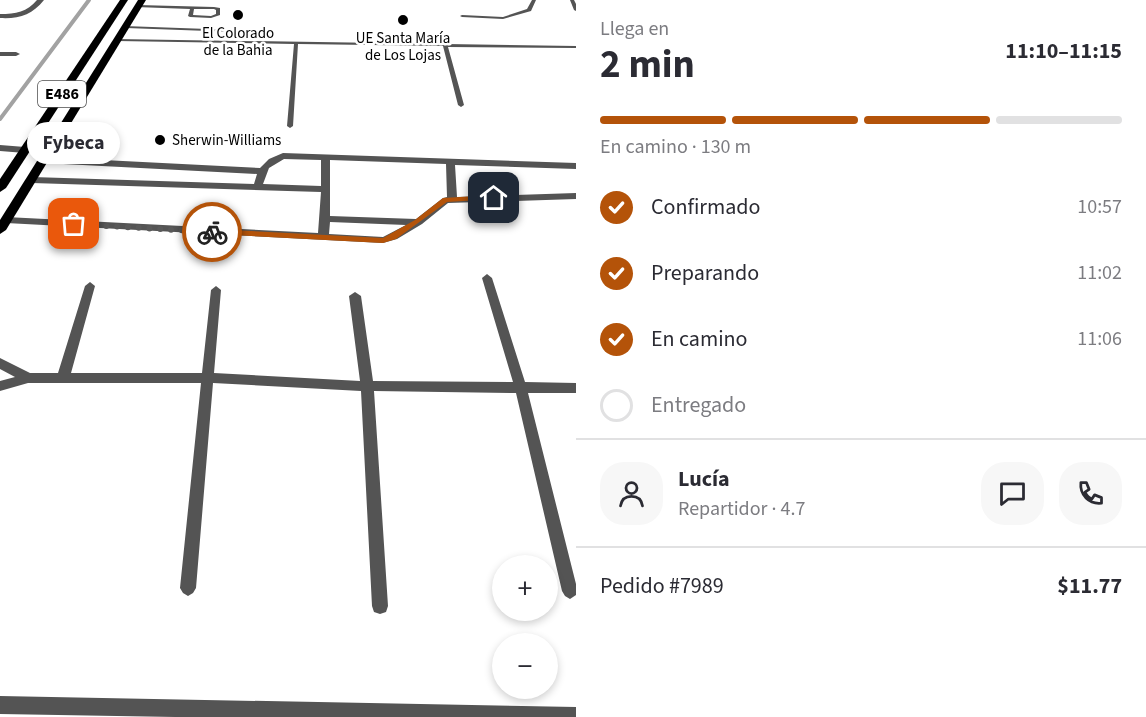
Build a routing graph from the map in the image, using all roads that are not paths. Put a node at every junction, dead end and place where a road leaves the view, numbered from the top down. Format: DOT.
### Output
graph roads {
  1 [pos="41,0"];
  2 [pos="124,0"];
  3 [pos="534,0"];
  4 [pos="572,0"];
  5 [pos="140,3"];
  6 [pos="192,8"];
  7 [pos="576,10"];
  8 [pos="0,16"];
  9 [pos="462,16"];
  10 [pos="126,27"];
  11 [pos="236,31"];
  12 [pos="117,40"];
  13 [pos="296,44"];
  14 [pos="445,46"];
  15 [pos="576,47"];
  16 [pos="0,54"];
  17 [pos="16,54"];
  18 [pos="461,105"];
  19 [pos="290,126"];
  20 [pos="0,148"];
  21 [pos="25,150"];
  22 [pos="326,157"];
  23 [pos="44,160"];
  24 [pos="450,163"];
  25 [pos="137,165"];
  26 [pos="576,166"];
  27 [pos="197,168"];
  28 [pos="260,171"];
  29 [pos="32,180"];
  30 [pos="2,181"];
  31 [pos="131,182"];
  32 [pos="193,185"];
  33 [pos="258,187"];
  34 [pos="326,189"];
  35 [pos="576,196"];
  36 [pos="452,198"];
  37 [pos="326,219"];
  38 [pos="6,220"];
  39 [pos="418,222"];
  40 [pos="0,230"];
  41 [pos="323,238"];
  42 [pos="487,278"];
  43 [pos="90,286"];
  44 [pos="216,290"];
  45 [pos="355,296"];
  46 [pos="0,363"];
  47 [pos="28,378"];
  48 [pos="63,378"];
  49 [pos="208,378"];
  50 [pos="0,386"];
  51 [pos="367,386"];
  52 [pos="520,387"];
  53 [pos="576,388"];
  54 [pos="188,588"];
  55 [pos="570,591"];
  56 [pos="380,606"];
  57 [pos="0,705"];
  58 [pos="576,716"];
  1 -- 8 [label="street"];
  2 -- 21 [label="main road, E486"];
  3 -- 9 [label="lane"];
  4 -- 7 [label="lane"];
  5 -- 6 [label="lane"];
  5 -- 10 [label="main road, E486"];
  6 -- 6 [label="lane"];
  10 -- 11 [label="lane"];
  10 -- 12 [label="main road, E486"];
  12 -- 13 [label="lane"];
  12 -- 23 [label="main road, E486"];
  13 -- 14 [label="lane"];
  13 -- 19 [label="lane"];
  14 -- 15 [label="lane"];
  14 -- 18 [label="lane"];
  16 -- 17 [label="street"];
  20 -- 21 [label="street"];
  21 -- 30 [label="main road, E486"];
  22 -- 24 [label="street"];
  22 -- 28 [label="street"];
  22 -- 34 [label="street"];
  23 -- 25 [label="street"];
  23 -- 29 [label="main road, E486"];
  24 -- 26 [label="street"];
  24 -- 36 [label="street"];
  25 -- 27 [label="street"];
  25 -- 31 [label="street"];
  27 -- 28 [label="street"];
  27 -- 32 [label="street"];
  28 -- 33 [label="street"];
  29 -- 31 [label="street"];
  29 -- 38 [label="main road, E486"];
  31 -- 32 [label="street"];
  32 -- 33 [label="street"];
  33 -- 34 [label="street"];
  34 -- 37 [label="street"];
  35 -- 36 [label="street"];
  36 -- 39 [label="street"];
  37 -- 39 [label="street"];
  37 -- 41 [label="street"];
  38 -- 40 [label="main road, E486"];
  38 -- 41 [label="street"];
  39 -- 41 [label="street"];
  42 -- 52 [label="street"];
  43 -- 48 [label="street"];
  44 -- 49 [label="street"];
  45 -- 51 [label="street"];
  46 -- 47 [label="street"];
  47 -- 48 [label="street"];
  47 -- 50 [label="street"];
  48 -- 49 [label="street"];
  49 -- 51 [label="street"];
  49 -- 54 [label="street"];
  51 -- 52 [label="street"];
  51 -- 56 [label="street"];
  52 -- 53 [label="street"];
  52 -- 55 [label="street"];
  57 -- 58 [label="street"];
}
